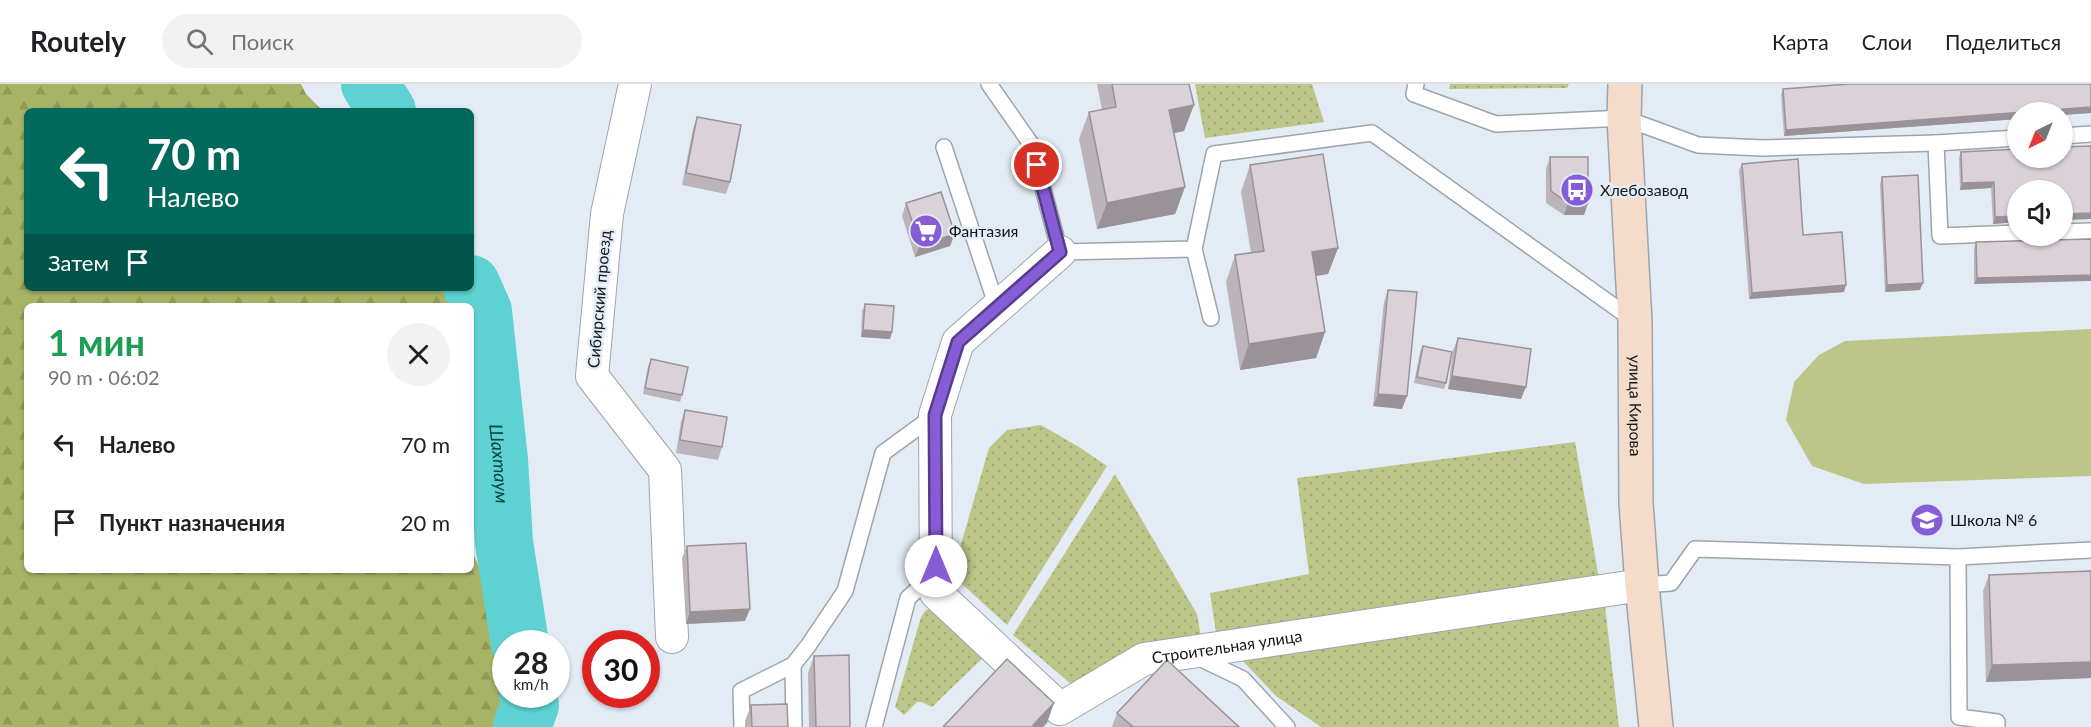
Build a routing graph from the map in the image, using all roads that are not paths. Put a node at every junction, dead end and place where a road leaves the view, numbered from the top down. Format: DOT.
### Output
graph roads {
  1 [pos="635,84"];
  2 [pos="989,84"];
  3 [pos="1416,84"];
  4 [pos="1625,84"];
  5 [pos="1624,118"];
  6 [pos="2091,134"];
  7 [pos="2073,135"];
  8 [pos="2007,139"];
  9 [pos="1936,143"];
  10 [pos="944,147"];
  11 [pos="2091,231"];
  12 [pos="2073,232"];
  13 [pos="2007,233"];
  14 [pos="1194,249"];
  15 [pos="1060,252"];
  16 [pos="997,308"];
  17 [pos="1211,318"];
  18 [pos="1635,322"];
  19 [pos="935,415"];
  20 [pos="2091,550"];
  21 [pos="1958,557"];
  22 [pos="1642,585"];
  23 [pos="936,586"];
  24 [pos="672,637"];
  25 [pos="1187,652"];
  26 [pos="793,665"];
  27 [pos="742,727"];
  28 [pos="794,727"];
  29 [pos="874,727"];
  30 [pos="1287,727"];
  31 [pos="1656,727"];
  32 [pos="1997,727"];
  1 -- 24 [label="street, Сибирский проезд"];
  2 -- 15 [label="lane"];
  3 -- 5 [label="lane"];
  4 -- 5 [label="street, улица Кирова"];
  5 -- 9 [label="lane"];
  5 -- 18 [label="street, улица Кирова"];
  6 -- 7 [label="lane"];
  8 -- 9 [label="lane"];
  9 -- 13 [label="lane"];
  10 -- 16 [label="lane"];
  11 -- 12 [label="lane"];
  14 -- 15 [label="lane"];
  14 -- 17 [label="lane"];
  14 -- 18 [label="lane"];
  15 -- 16 [label="street"];
  16 -- 19 [label="street"];
  18 -- 22 [label="street, улица Кирова"];
  19 -- 23 [label="street"];
  19 -- 26 [label="lane"];
  20 -- 21 [label="lane"];
  21 -- 22 [label="lane"];
  21 -- 32 [label="lane"];
  22 -- 25 [label="street, Строительная улица"];
  22 -- 31 [label="street, улица Кирова"];
  23 -- 25 [label="street, Строительная улица"];
  23 -- 29 [label="lane"];
  25 -- 30 [label="lane"];
  26 -- 27 [label="lane"];
  26 -- 28 [label="lane"];
}
